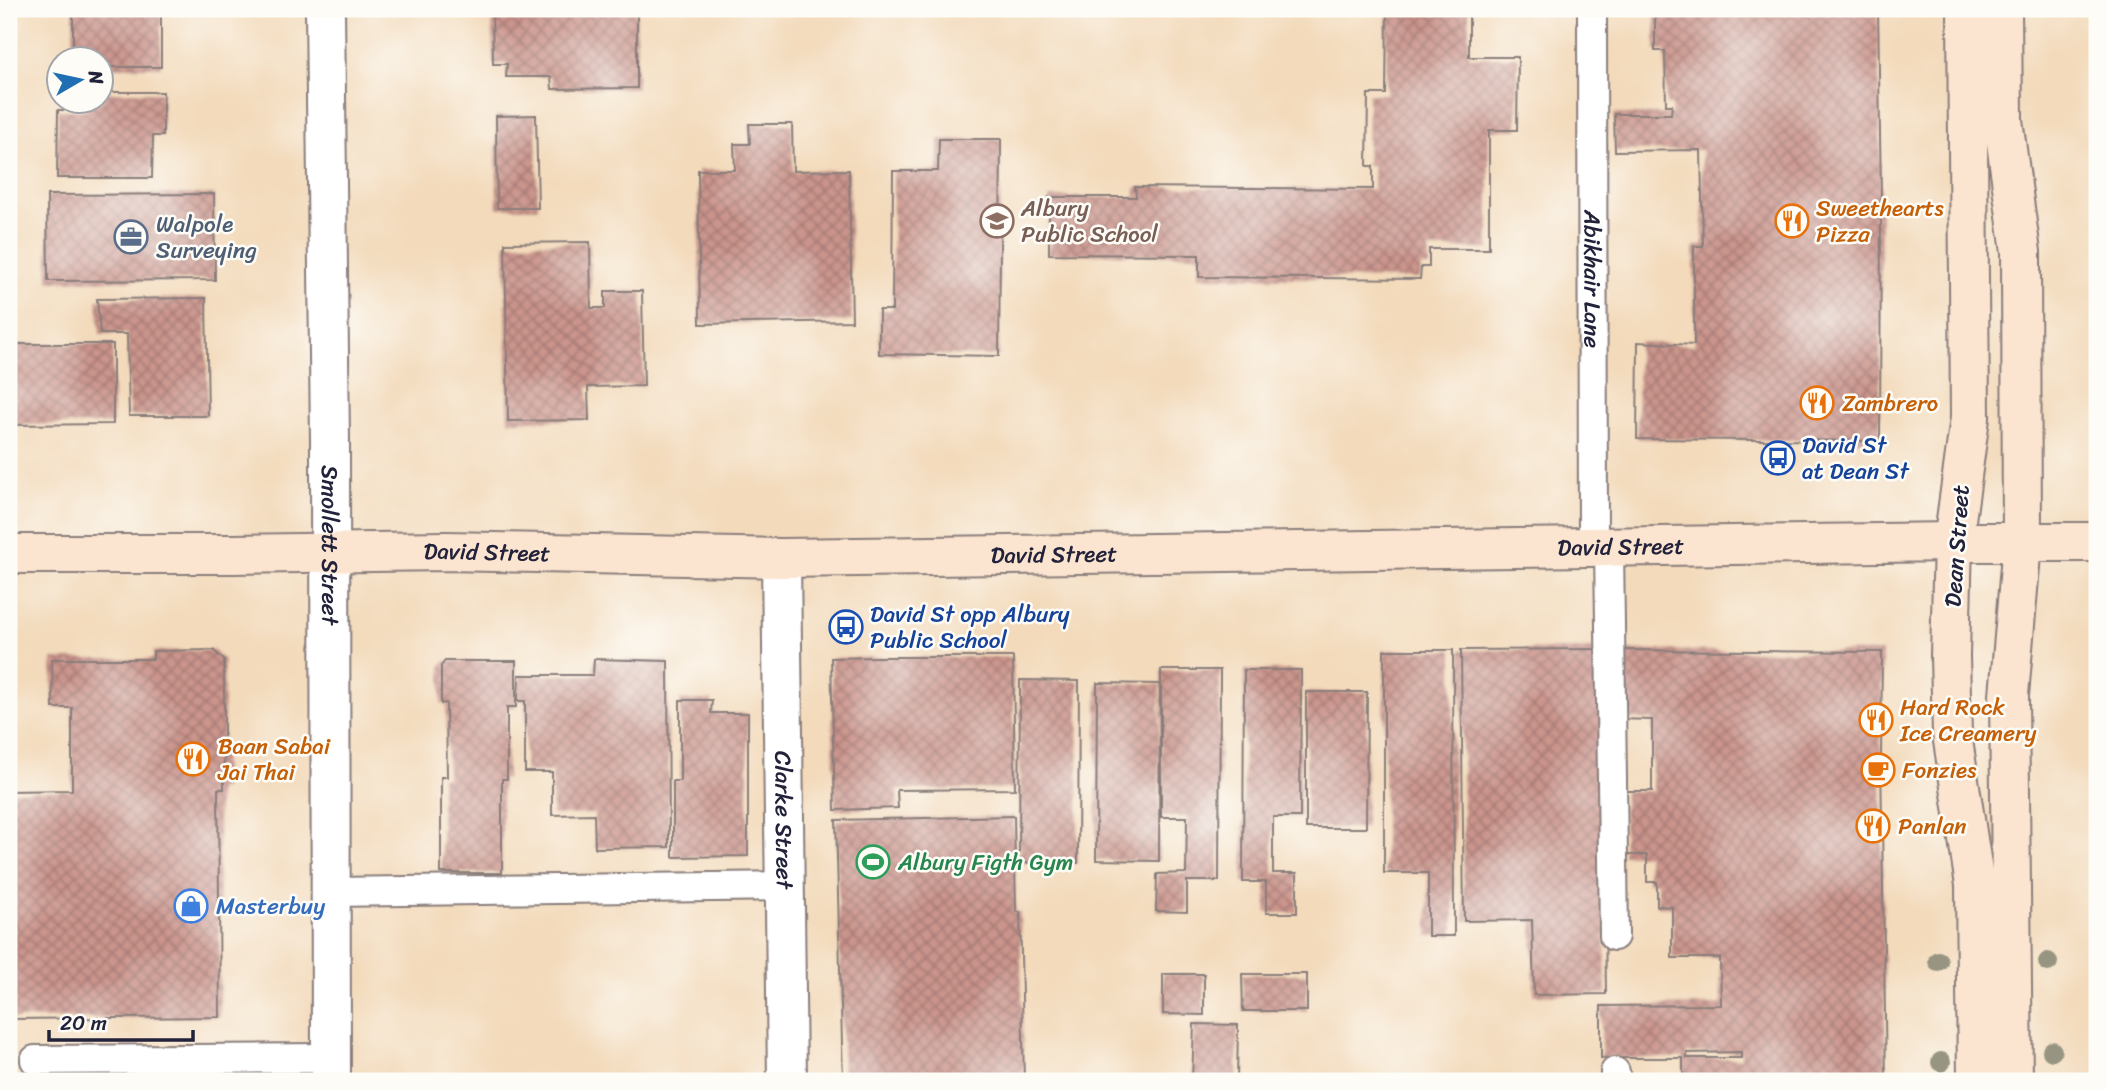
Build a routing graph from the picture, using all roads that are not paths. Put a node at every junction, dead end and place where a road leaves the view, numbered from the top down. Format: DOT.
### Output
graph roads {
  1 [pos="325,9"];
  2 [pos="1592,9"];
  3 [pos="1967,9"];
  4 [pos="2002,9"];
  5 [pos="1953,542"];
  6 [pos="2022,542"];
  7 [pos="2097,542"];
  8 [pos="1601,547"];
  9 [pos="329,552"];
  10 [pos="9,554"];
  11 [pos="781,558"];
  12 [pos="785,886"];
  13 [pos="330,892"];
  14 [pos="1614,936"];
  15 [pos="35,1060"];
  16 [pos="331,1070"];
  17 [pos="787,1081"];
  18 [pos="1977,1081"];
  19 [pos="2013,1081"];
  1 -- 9 [label="street, Smollett Street"];
  2 -- 8 [label="lane, Abikhair Lane"];
  3 -- 5 [label="main road, Dean Street"];
  4 -- 6 [label="main road"];
  5 -- 6 [label="main road, David Street"];
  5 -- 8 [label="main road, David Street"];
  5 -- 18 [label="main road, Dean Street"];
  6 -- 7 [label="main road, David Street"];
  6 -- 19 [label="main road"];
  8 -- 11 [label="main road, David Street"];
  8 -- 14 [label="lane, Abikhair Lane"];
  9 -- 10 [label="main road, David Street"];
  9 -- 11 [label="main road, David Street"];
  9 -- 13 [label="street, Smollett Street"];
  11 -- 12 [label="street, Clarke Street"];
  12 -- 13 [label="lane"];
  12 -- 17 [label="street, Clarke Street"];
  13 -- 16 [label="street, Smollett Street"];
  15 -- 16 [label="lane"];
}
